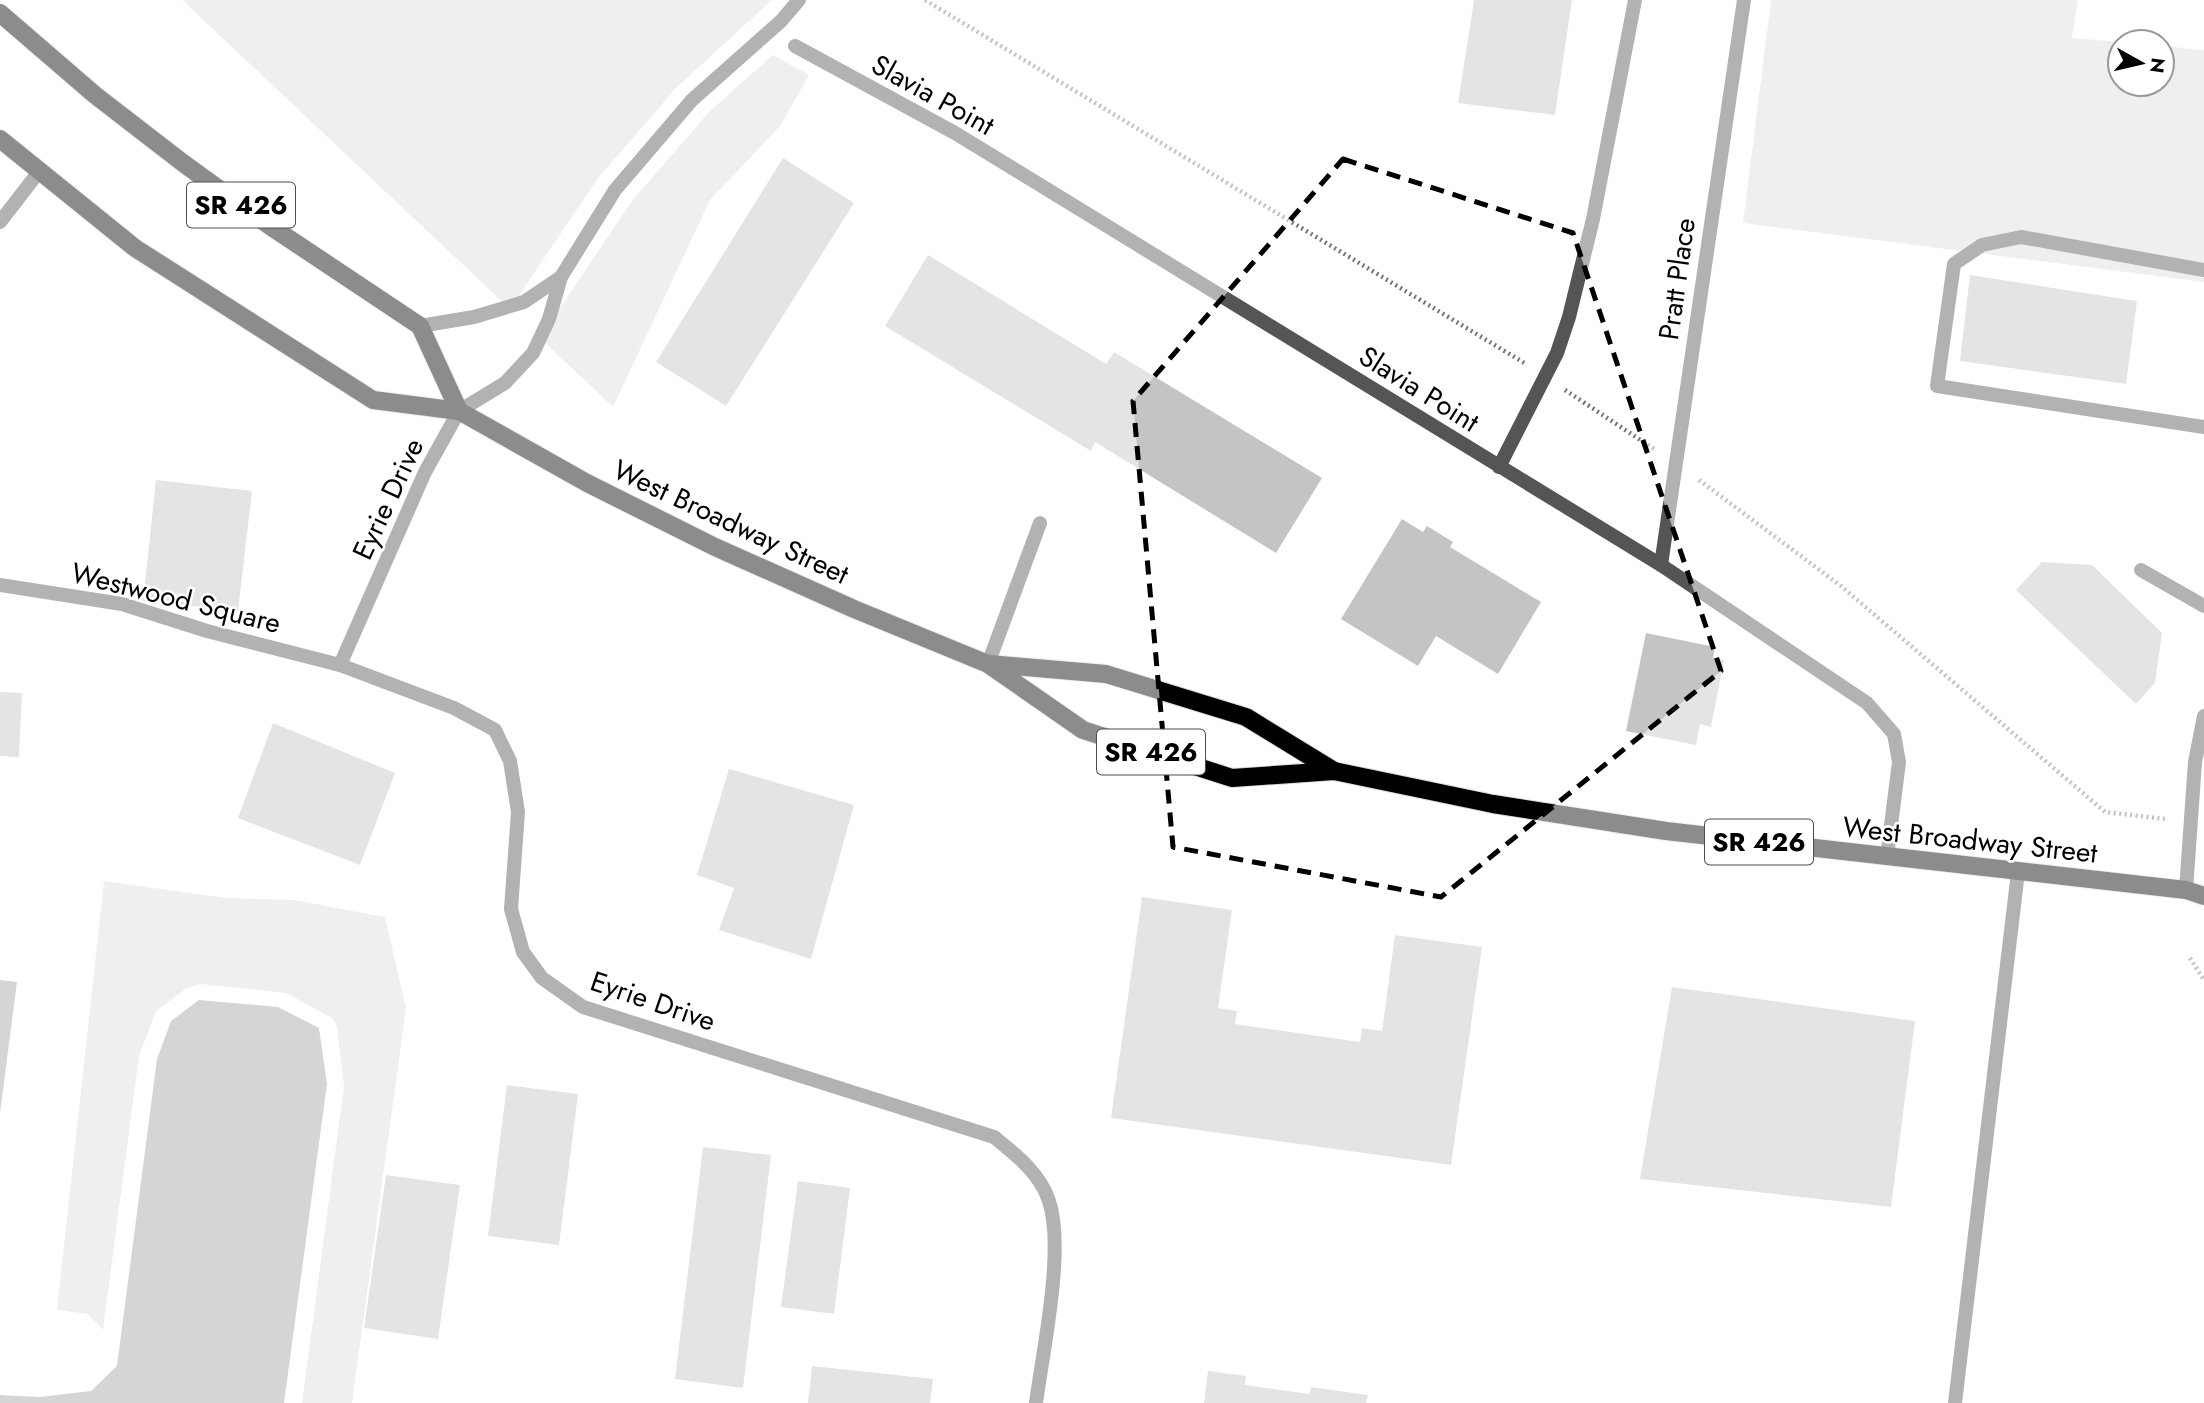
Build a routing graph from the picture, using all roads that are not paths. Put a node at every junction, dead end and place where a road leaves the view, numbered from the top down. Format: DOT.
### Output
graph roads {
  1 [pos="799,0"];
  2 [pos="1635,0"];
  3 [pos="1744,0"];
  4 [pos="0,13"];
  5 [pos="795,46"];
  6 [pos="0,139"];
  7 [pos="38,173"];
  8 [pos="0,222"];
  9 [pos="2204,270"];
  10 [pos="561,277"];
  11 [pos="420,326"];
  12 [pos="459,411"];
  13 [pos="2204,427"];
  14 [pos="1499,467"];
  15 [pos="1041,523"];
  16 [pos="1661,565"];
  17 [pos="2141,570"];
  18 [pos="0,585"];
  19 [pos="2204,606"];
  20 [pos="988,664"];
  21 [pos="340,666"];
  22 [pos="2204,716"];
  23 [pos="1334,771"];
  24 [pos="1887,857"];
  25 [pos="2018,872"];
  26 [pos="2195,890"];
  27 [pos="2204,896"];
  28 [pos="1036,1403"];
  29 [pos="1955,1403"];
  1 -- 10 [label="street"];
  2 -- 14 [label="street"];
  3 -- 16 [label="street, Pratt Place"];
  4 -- 11 [label="main road, SR 426"];
  5 -- 14 [label="street, Slavia Point"];
  6 -- 7 [label="main road, West Broadway Street / SR 426"];
  7 -- 8 [label="street"];
  7 -- 12 [label="main road, West Broadway Street / SR 426"];
  9 -- 13 [label="street"];
  10 -- 11 [label="street"];
  10 -- 12 [label="street"];
  11 -- 12 [label="main road"];
  12 -- 20 [label="main road, West Broadway Street / SR 426"];
  12 -- 21 [label="street, Eyrie Drive"];
  14 -- 16 [label="street, Slavia Point"];
  15 -- 20 [label="street"];
  16 -- 24 [label="street, Slavia Point"];
  17 -- 19 [label="street"];
  18 -- 21 [label="street, Westwood Square"];
  20 -- 23 [label="main road, West Broadway Street / SR 426"];
  20 -- 23 [label="main road, West Broadway Street / SR 426"];
  21 -- 28 [label="street, Eyrie Drive"];
  22 -- 26 [label="street"];
  23 -- 24 [label="main road, West Broadway Street / SR 426"];
  24 -- 25 [label="main road, West Broadway Street / SR 426"];
  25 -- 26 [label="main road, West Broadway Street / SR 426"];
  25 -- 29 [label="street"];
  26 -- 27 [label="main road, West Broadway Street / SR 426"];
}
